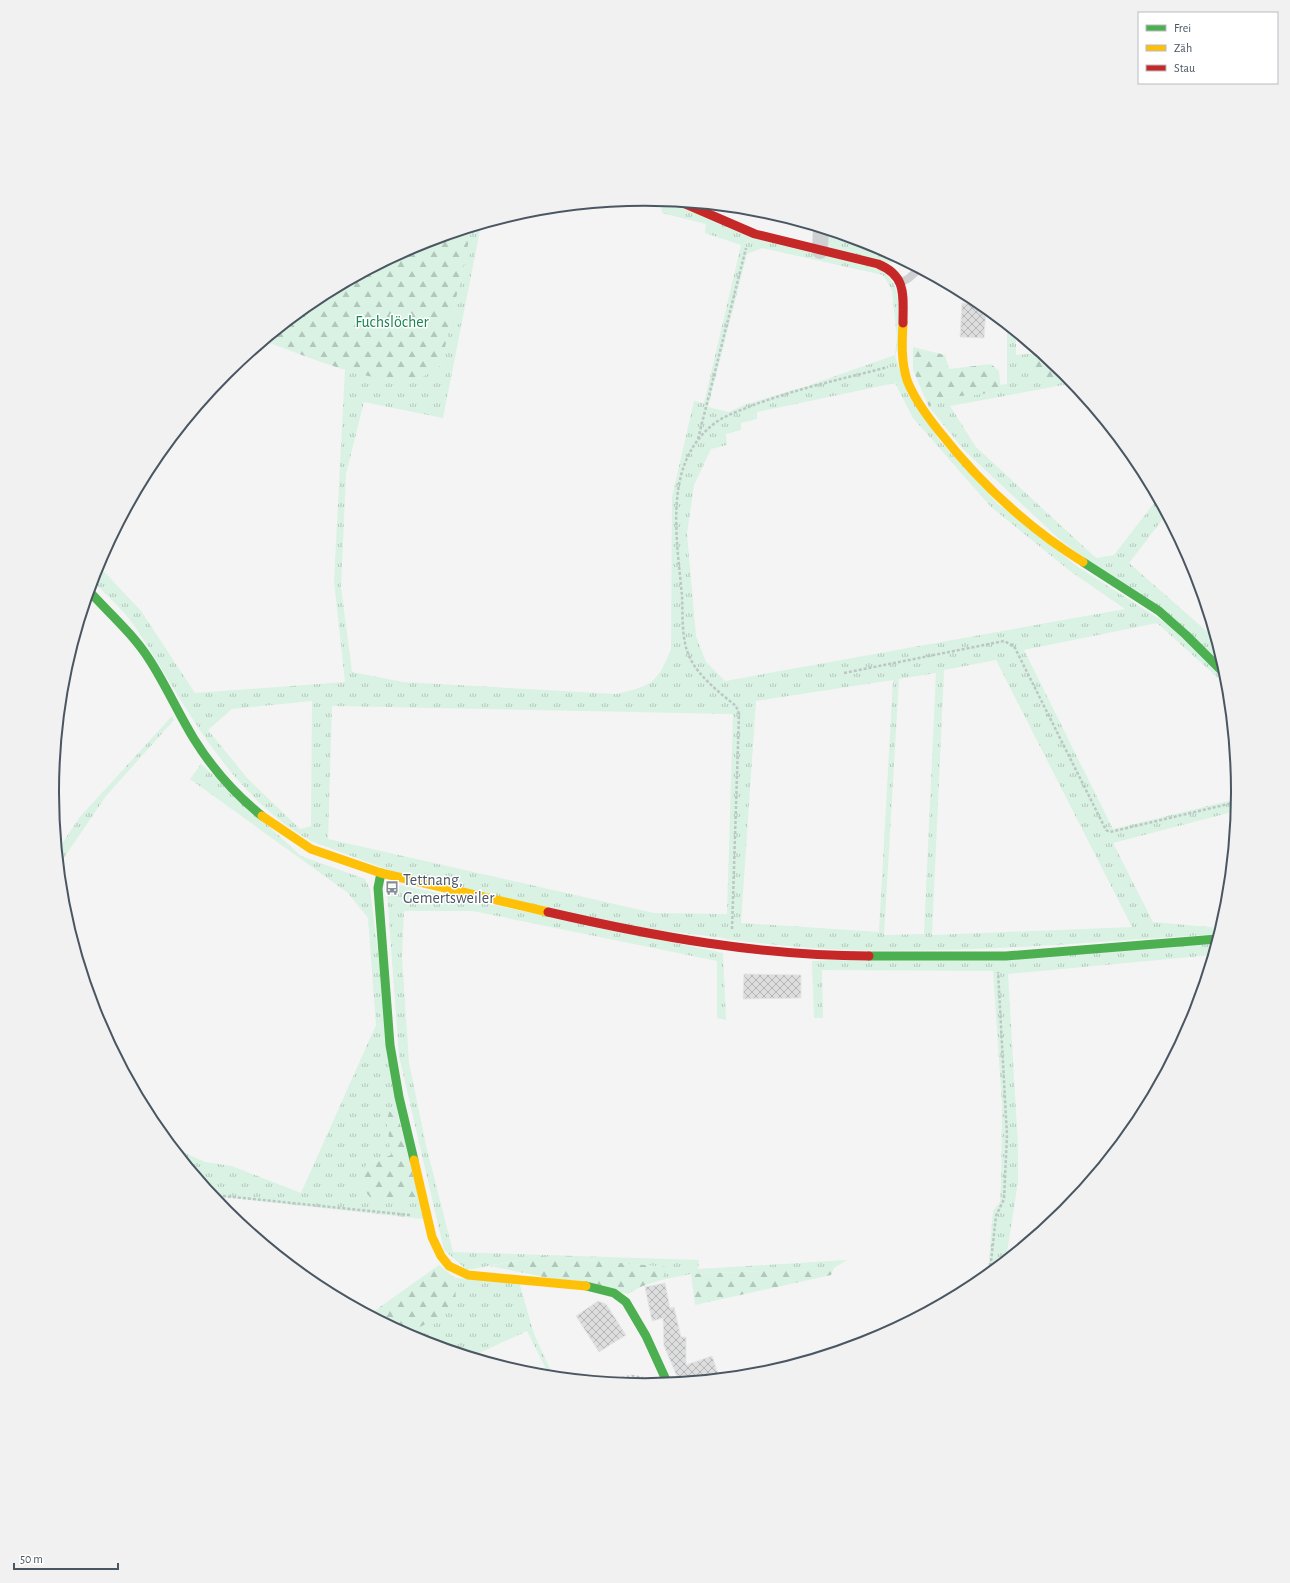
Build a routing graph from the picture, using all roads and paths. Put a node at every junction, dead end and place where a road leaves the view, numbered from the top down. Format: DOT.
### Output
graph roads {
  1 [pos="696,208"];
  2 [pos="821,233"];
  3 [pos="755,234"];
  4 [pos="820,251"];
  5 [pos="916,272"];
  6 [pos="901,282"];
  7 [pos="904,363"];
  8 [pos="698,441"];
  9 [pos="93,595"];
  10 [pos="1217,666"];
  11 [pos="844,673"];
  12 [pos="1231,803"];
  13 [pos="381,873"];
  14 [pos="1212,939"];
  15 [pos="731,946"];
  16 [pos="997,956"];
  17 [pos="221,1196"];
  18 [pos="427,1216"];
  19 [pos="991,1264"];
  20 [pos="627,1377"];
  21 [pos="665,1377"];
  22 [pos="643,1378"];
  1 -- 3 [label="street"];
  2 -- 4 [label="street"];
  3 -- 4 [label="street"];
  3 -- 8 [label="path"];
  4 -- 6 [label="street"];
  5 -- 6 [label="lane"];
  6 -- 7 [label="street"];
  7 -- 8 [label="path"];
  7 -- 10 [label="street"];
  8 -- 15 [label="path"];
  9 -- 13 [label="street"];
  11 -- 12 [label="path"];
  13 -- 15 [label="street"];
  13 -- 18 [label="street"];
  14 -- 16 [label="street"];
  15 -- 16 [label="street"];
  16 -- 19 [label="path"];
  17 -- 18 [label="path"];
  18 -- 21 [label="street"];
  20 -- 22 [label="path"];
}
